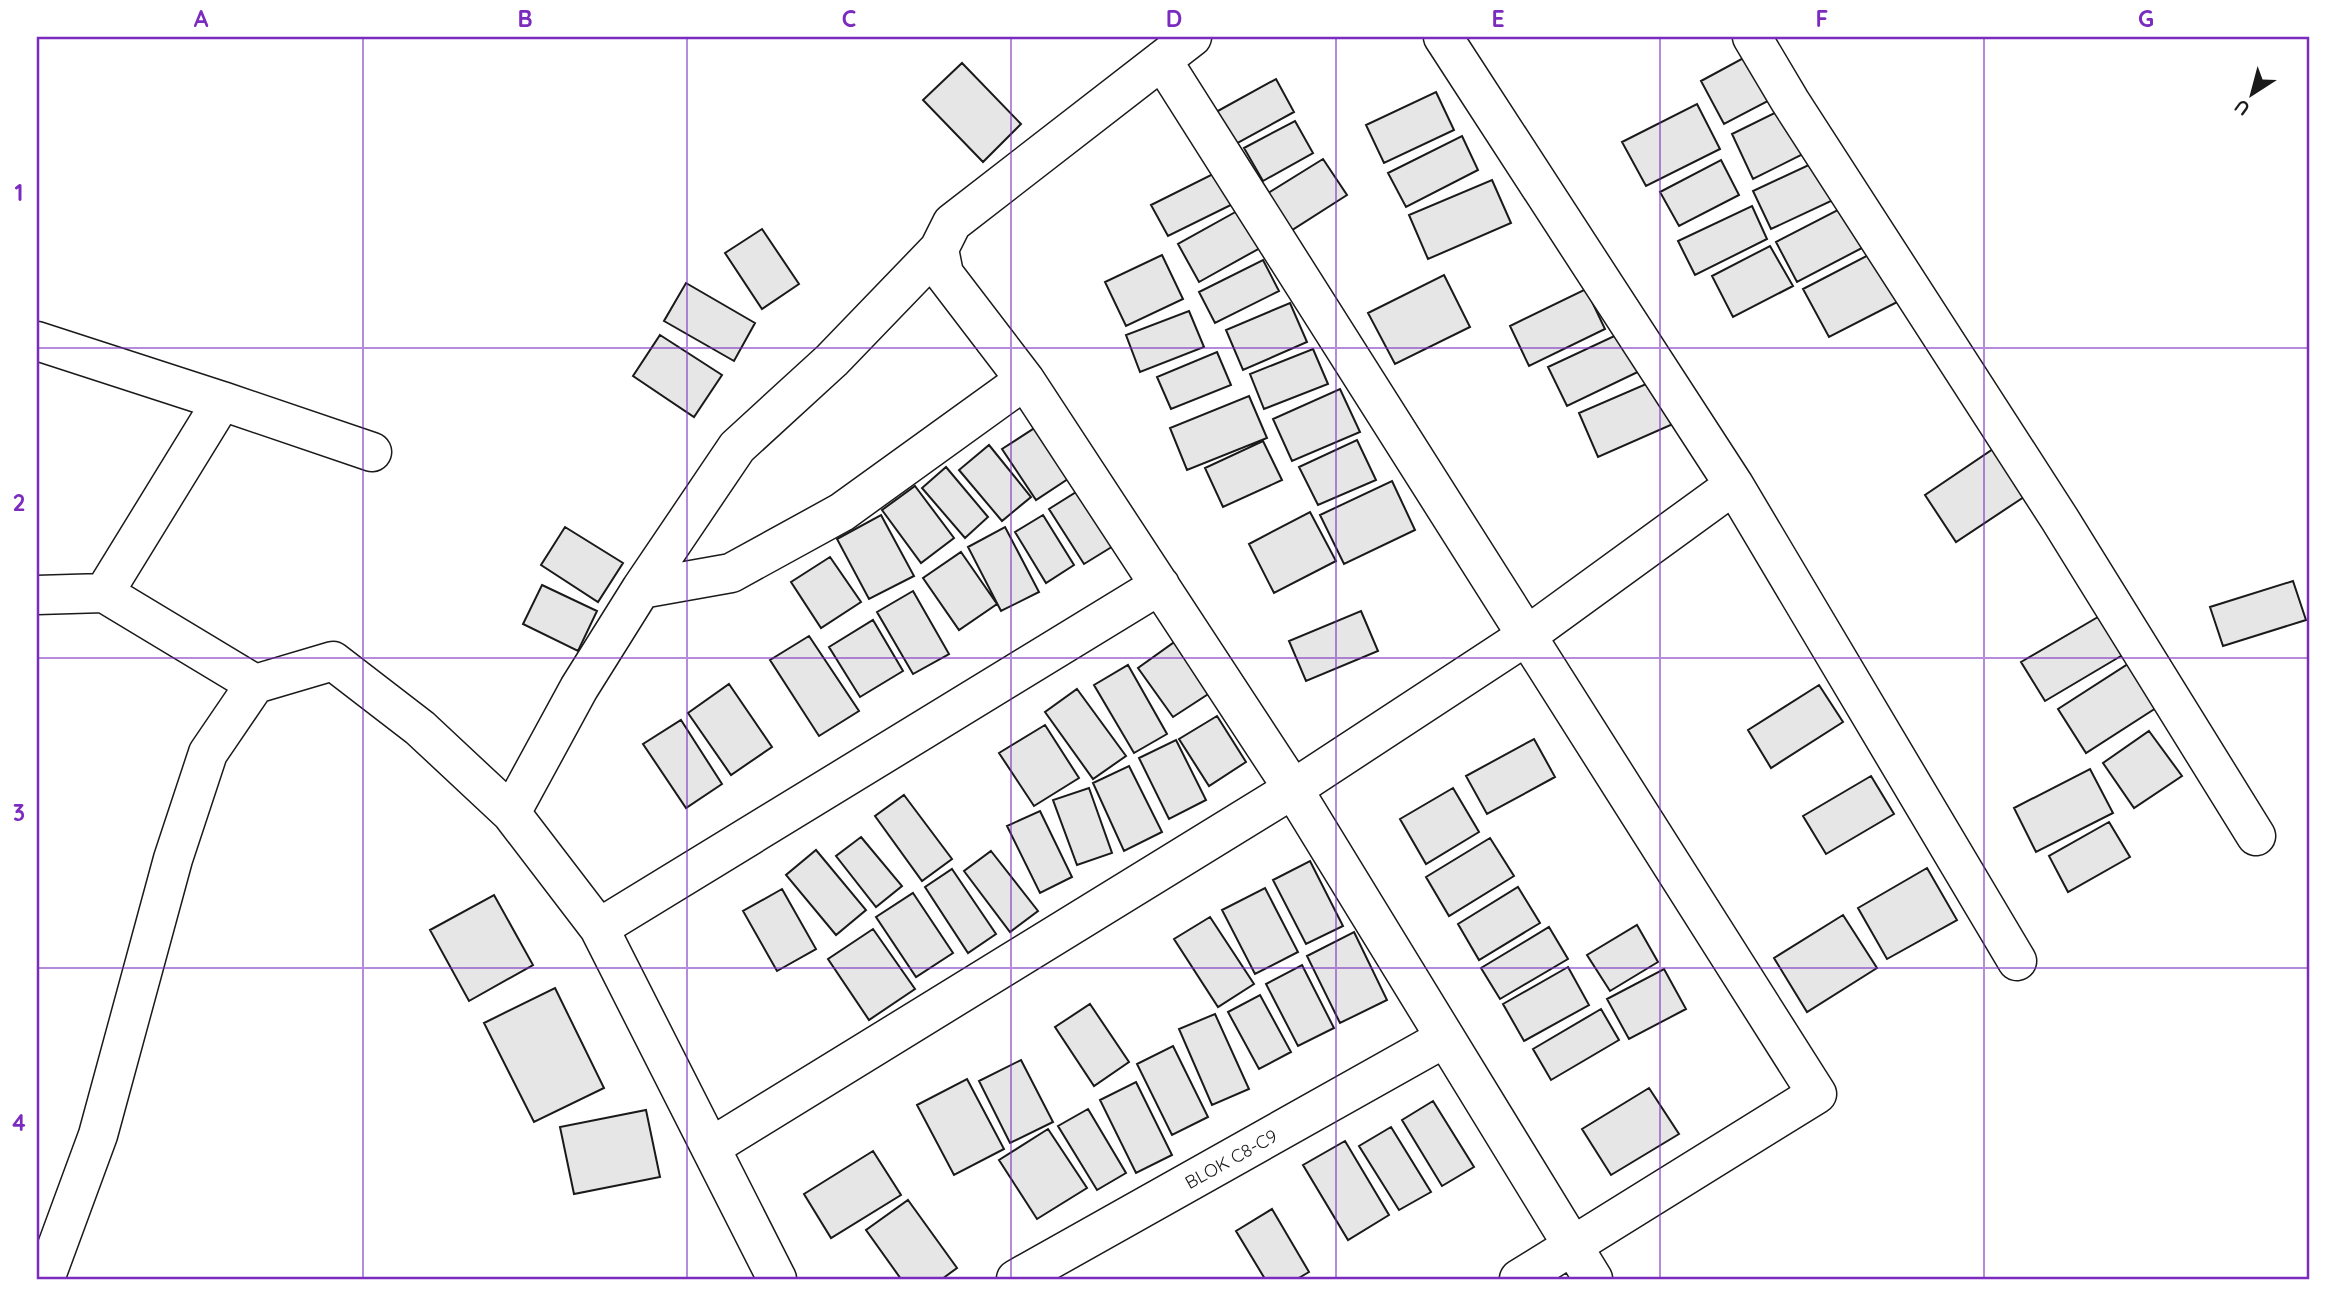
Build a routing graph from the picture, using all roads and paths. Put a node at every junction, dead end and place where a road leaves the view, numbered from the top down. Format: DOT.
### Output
graph roads {
  1 [pos="1192,37"];
  2 [pos="1443,37"];
  3 [pos="1752,37"];
  4 [pos="1162,60"];
  5 [pos="939,249"];
  6 [pos="37,341"];
  7 [pos="1025,380"];
  8 [pos="222,401"];
  9 [pos="372,452"];
  10 [pos="1734,485"];
  11 [pos="1160,585"];
  12 [pos="641,589"];
  13 [pos="104,593"];
  14 [pos="37,595"];
  15 [pos="1525,637"];
  16 [pos="255,684"];
  17 [pos="1293,789"];
  18 [pos="511,813"];
  19 [pos="2256,836"];
  20 [pos="599,928"];
  21 [pos="2017,961"];
  22 [pos="1446,1038"];
  23 [pos="711,1147"];
  24 [pos="1574,1246"];
  25 [pos="45,1279"];
  26 [pos="777,1279"];
  27 [pos="1016,1279"];
  28 [pos="1519,1279"];
  29 [pos="1593,1279"];
  1 -- 4 [label="street"];
  2 -- 10 [label="street"];
  3 -- 19 [label="street"];
  4 -- 5 [label="street"];
  4 -- 15 [label="street"];
  5 -- 7 [label="street"];
  5 -- 12 [label="street"];
  6 -- 8 [label="street"];
  7 -- 11 [label="street"];
  7 -- 12 [label="street"];
  8 -- 9 [label="street"];
  8 -- 13 [label="street"];
  10 -- 15 [label="street"];
  10 -- 21 [label="street"];
  11 -- 17 [label="street"];
  11 -- 20 [label="street"];
  12 -- 18 [label="street"];
  13 -- 14 [label="street"];
  13 -- 16 [label="street"];
  15 -- 17 [label="street"];
  15 -- 24 [label="street"];
  16 -- 18 [label="street"];
  16 -- 25 [label="street"];
  17 -- 22 [label="street"];
  17 -- 23 [label="street"];
  18 -- 20 [label="street"];
  20 -- 23 [label="street"];
  22 -- 24 [label="street"];
  22 -- 27 [label="street, BLOK C8-C9"];
  23 -- 26 [label="street"];
  24 -- 28 [label="street"];
  24 -- 29 [label="street"];
}
